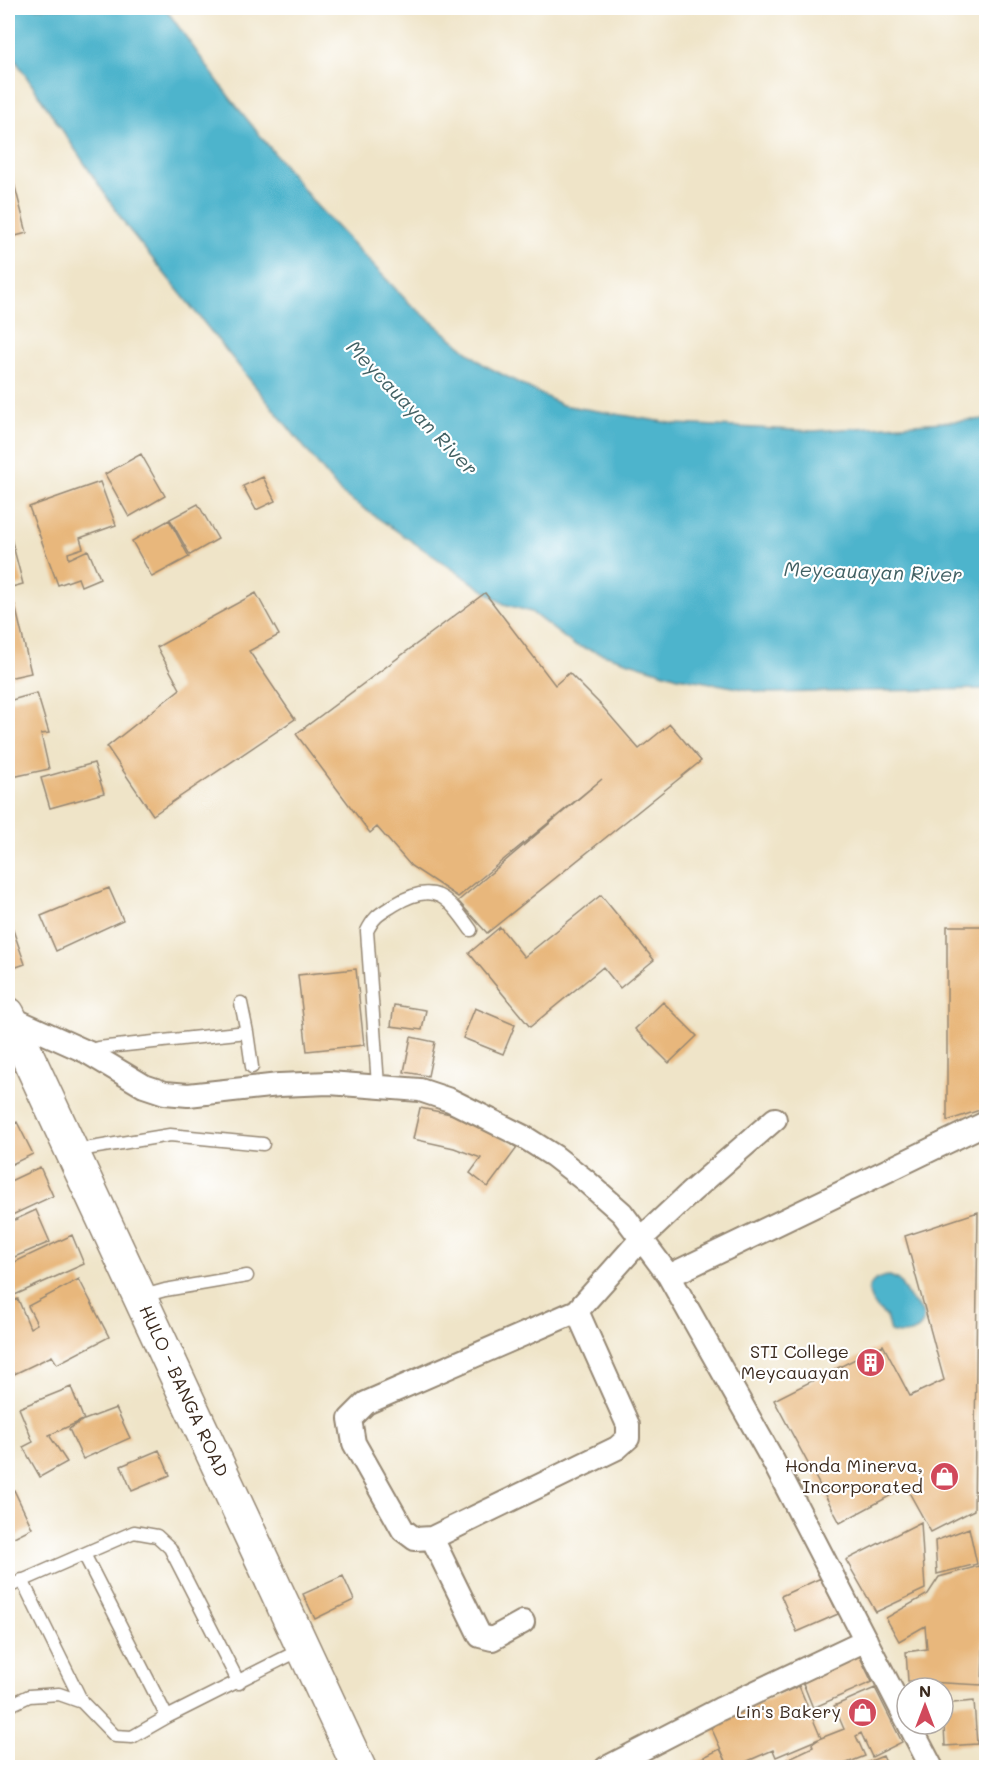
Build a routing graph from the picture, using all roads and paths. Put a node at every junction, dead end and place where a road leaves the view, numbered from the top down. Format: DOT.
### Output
graph roads {
  1 [pos="471,930"];
  2 [pos="241,1003"];
  3 [pos="8,1015"];
  4 [pos="247,1032"];
  5 [pos="87,1052"];
  6 [pos="252,1067"];
  7 [pos="378,1085"];
  8 [pos="776,1119"];
  9 [pos="987,1123"];
  10 [pos="263,1144"];
  11 [pos="72,1151"];
  12 [pos="642,1238"];
  13 [pos="247,1276"];
  14 [pos="669,1276"];
  15 [pos="139,1298"];
  16 [pos="577,1311"];
  17 [pos="432,1538"];
  18 [pos="84,1554"];
  19 [pos="22,1580"];
  20 [pos="8,1587"];
  21 [pos="523,1622"];
  22 [pos="866,1640"];
  23 [pos="303,1649"];
  24 [pos="239,1683"];
  25 [pos="895,1697"];
  26 [pos="82,1702"];
  27 [pos="8,1706"];
  28 [pos="167,1717"];
  29 [pos="915,1736"];
  30 [pos="358,1767"];
  31 [pos="606,1767"];
  32 [pos="932,1767"];
  1 -- 7 [label="lane"];
  2 -- 4 [label="lane"];
  3 -- 5 [label="street"];
  3 -- 11 [label="main road, HULO - BANGA ROAD"];
  4 -- 5 [label="lane"];
  4 -- 6 [label="lane"];
  5 -- 7 [label="street"];
  7 -- 12 [label="street"];
  8 -- 12 [label="street"];
  9 -- 14 [label="street"];
  10 -- 11 [label="lane"];
  11 -- 15 [label="main road, HULO - BANGA ROAD"];
  12 -- 14 [label="street"];
  12 -- 16 [label="street"];
  13 -- 15 [label="lane"];
  14 -- 22 [label="street"];
  15 -- 23 [label="main road, HULO - BANGA ROAD"];
  16 -- 17 [label="street"];
  16 -- 17 [label="street"];
  17 -- 21 [label="street"];
  18 -- 19 [label="lane"];
  18 -- 24 [label="lane"];
  18 -- 28 [label="lane"];
  19 -- 20 [label="lane"];
  19 -- 26 [label="lane"];
  22 -- 25 [label="street"];
  22 -- 31 [label="street"];
  23 -- 24 [label="lane"];
  23 -- 30 [label="main road, HULO - BANGA ROAD"];
  24 -- 28 [label="lane"];
  26 -- 27 [label="lane"];
  26 -- 28 [label="lane"];
  29 -- 32 [label="street"];
}
